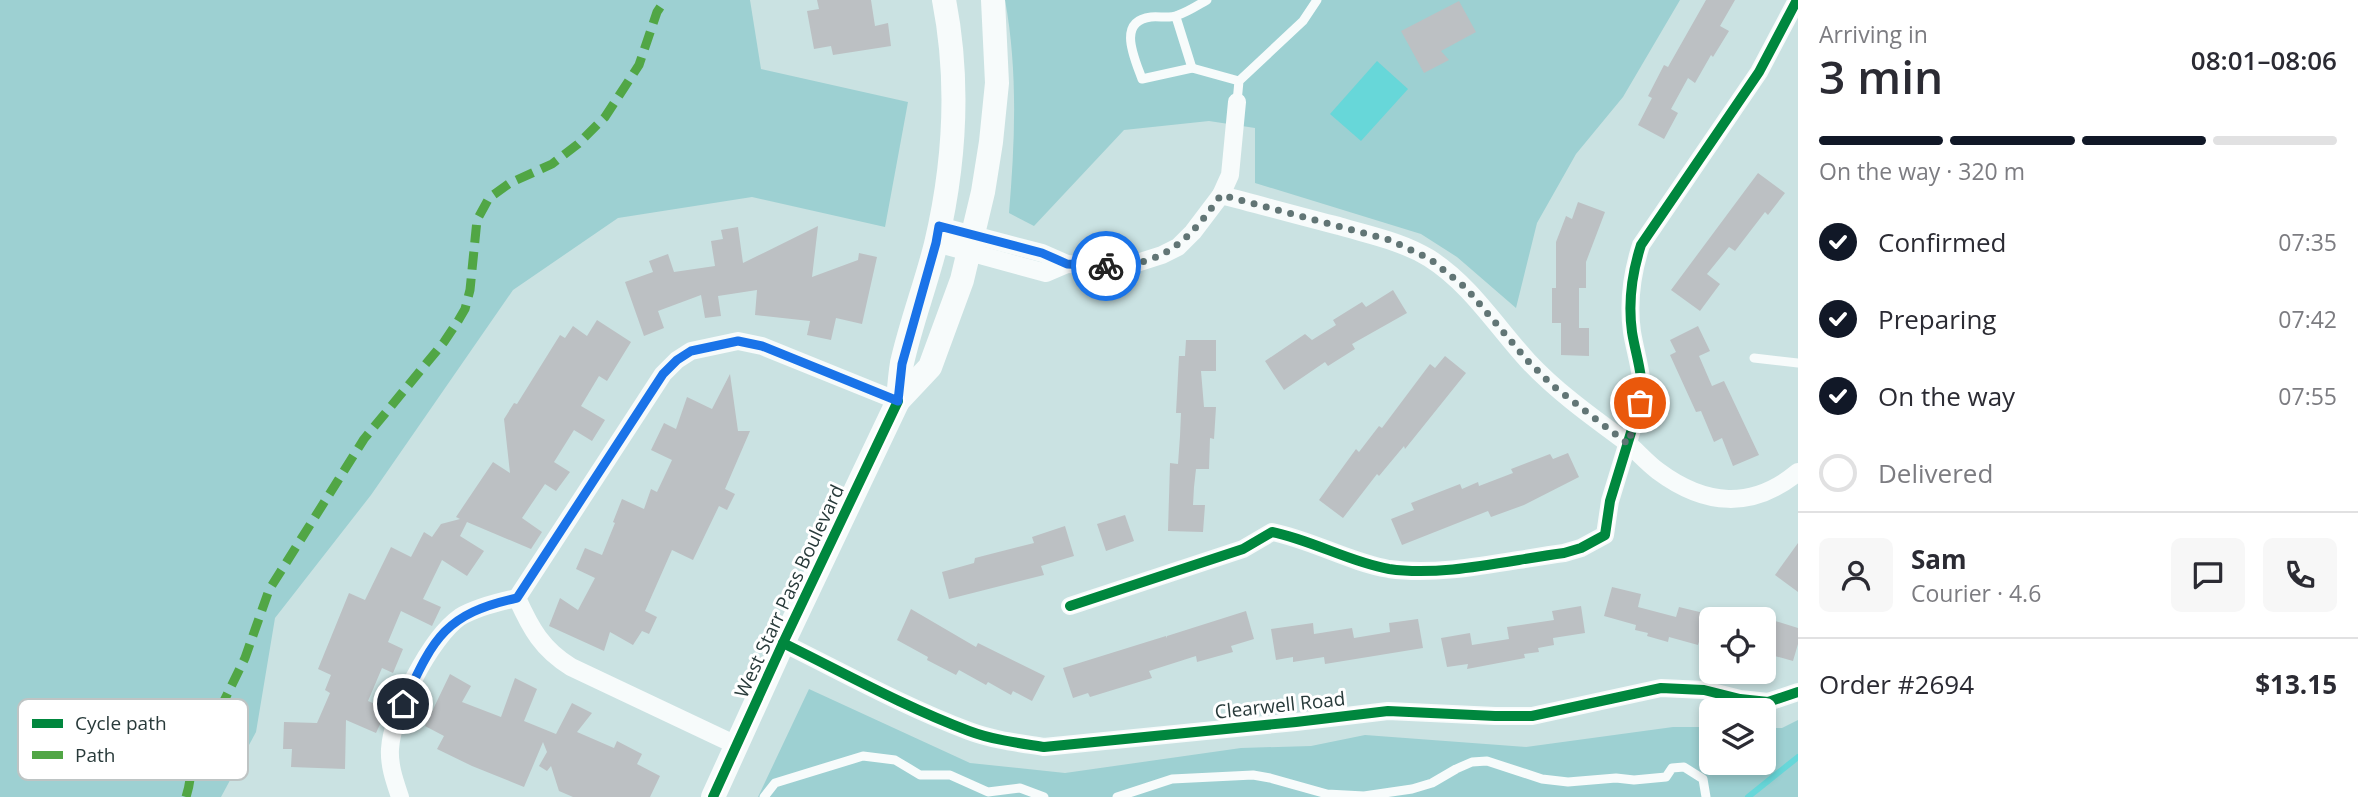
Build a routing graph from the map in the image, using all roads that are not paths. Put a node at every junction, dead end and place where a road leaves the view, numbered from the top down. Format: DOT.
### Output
graph roads {
  1 [pos="944,0"];
  2 [pos="993,0"];
  3 [pos="1207,0"];
  4 [pos="1317,0"];
  5 [pos="1797,0"];
  6 [pos="1176,17"];
  7 [pos="1192,68"];
  8 [pos="1239,81"];
  9 [pos="1237,102"];
  10 [pos="1221,195"];
  11 [pos="937,234"];
  12 [pos="971,244"];
  13 [pos="1754,358"];
  14 [pos="1798,363"];
  15 [pos="898,401"];
  16 [pos="1628,444"];
  17 [pos="1798,472"];
  18 [pos="517,598"];
  19 [pos="1070,606"];
  20 [pos="783,643"];
  21 [pos="1798,692"];
  22 [pos="736,745"];
  23 [pos="400,797"];
  24 [pos="713,797"];
  25 [pos="764,797"];
  26 [pos="1044,797"];
  27 [pos="1117,797"];
  28 [pos="1706,797"];
  1 -- 11 [label="street, West Starr Pass Boulevard"];
  2 -- 12 [label="street, West Starr Pass Boulevard"];
  3 -- 6 [label="lane"];
  4 -- 8 [label="lane"];
  5 -- 16 [label="street"];
  6 -- 7 [label="lane"];
  6 -- 7 [label="lane"];
  7 -- 8 [label="lane"];
  8 -- 9 [label="lane"];
  9 -- 10 [label="street"];
  10 -- 12 [label="street"];
  10 -- 16 [label="street"];
  11 -- 12 [label="street"];
  11 -- 15 [label="street, West Starr Pass Boulevard"];
  12 -- 15 [label="street, West Starr Pass Boulevard"];
  13 -- 14 [label="lane"];
  15 -- 18 [label="street"];
  15 -- 20 [label="street, West Starr Pass Boulevard"];
  16 -- 17 [label="street"];
  16 -- 19 [label="street"];
  18 -- 22 [label="street"];
  18 -- 23 [label="street"];
  20 -- 21 [label="street, Clearwell Road"];
  20 -- 22 [label="street, West Starr Pass Boulevard"];
  22 -- 24 [label="street, West Starr Pass Boulevard"];
  25 -- 26 [label="lane"];
  27 -- 28 [label="lane"];
}
